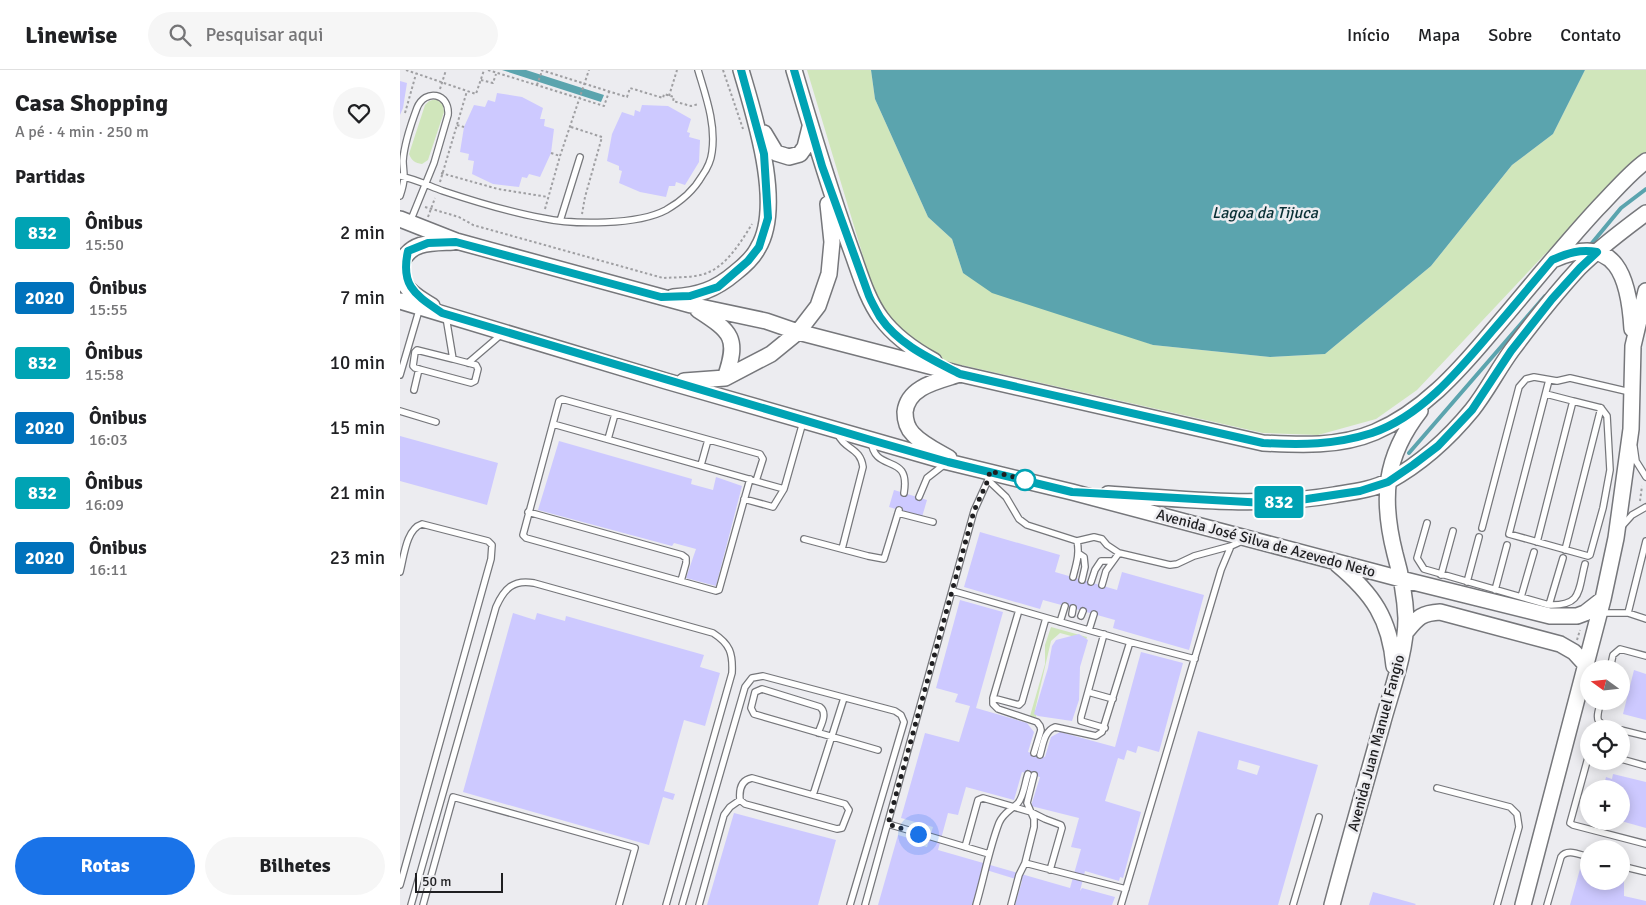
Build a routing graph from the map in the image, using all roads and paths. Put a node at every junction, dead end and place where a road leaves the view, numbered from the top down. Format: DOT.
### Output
graph roads {
  1 [pos="406,70"];
  2 [pos="446,70"];
  3 [pos="484,70"];
  4 [pos="488,70"];
  5 [pos="589,70"];
  6 [pos="678,70"];
  7 [pos="698,70"];
  8 [pos="741,70"];
  9 [pos="794,70"];
  10 [pos="541,71"];
  11 [pos="497,73"];
  12 [pos="416,74"];
  13 [pos="481,80"];
  14 [pos="442,82"];
  15 [pos="537,84"];
  16 [pos="584,86"];
  17 [pos="467,91"];
  18 [pos="609,92"];
  19 [pos="438,96"];
  20 [pos="669,96"];
  21 [pos="580,97"];
  22 [pos="708,101"];
  23 [pos="756,119"];
  24 [pos="403,120"];
  25 [pos="810,125"];
  26 [pos="571,127"];
  27 [pos="551,153"];
  28 [pos="560,156"];
  29 [pos="580,158"];
  30 [pos="1646,161"];
  31 [pos="822,166"];
  32 [pos="441,173"];
  33 [pos="402,177"];
  34 [pos="424,184"];
  35 [pos="438,190"];
  36 [pos="400,196"];
  37 [pos="548,197"];
  38 [pos="1646,213"];
  39 [pos="542,218"];
  40 [pos="405,221"];
  41 [pos="560,221"];
  42 [pos="581,222"];
  43 [pos="425,228"];
  44 [pos="456,242"];
  45 [pos="1597,252"];
  46 [pos="1552,260"];
  47 [pos="1646,291"];
  48 [pos="661,297"];
  49 [pos="400,302"];
  50 [pos="691,305"];
  51 [pos="420,307"];
  52 [pos="444,314"];
  53 [pos="504,332"];
  54 [pos="798,332"];
  55 [pos="1633,346"];
  56 [pos="454,359"];
  57 [pos="468,363"];
  58 [pos="419,369"];
  59 [pos="960,374"];
  60 [pos="400,375"];
  61 [pos="725,378"];
  62 [pos="1549,380"];
  63 [pos="666,381"];
  64 [pos="414,390"];
  65 [pos="1632,393"];
  66 [pos="1546,394"];
  67 [pos="1430,398"];
  68 [pos="1573,401"];
  69 [pos="1601,408"];
  70 [pos="400,412"];
  71 [pos="615,414"];
  72 [pos="803,420"];
  73 [pos="436,422"];
  74 [pos="553,424"];
  75 [pos="1631,429"];
  76 [pos="836,430"];
  77 [pos="608,439"];
  78 [pos="708,440"];
  79 [pos="871,440"];
  80 [pos="952,463"];
  81 [pos="701,465"];
  82 [pos="989,475"];
  83 [pos="1645,475"];
  84 [pos="753,480"];
  85 [pos="1388,482"];
  86 [pos="1607,486"];
  87 [pos="1623,488"];
  88 [pos="784,489"];
  89 [pos="1641,490"];
  90 [pos="1646,491"];
  91 [pos="1072,492"];
  92 [pos="904,493"];
  93 [pos="919,497"];
  94 [pos="744,499"];
  95 [pos="1646,507"];
  96 [pos="1638,510"];
  97 [pos="528,512"];
  98 [pos="933,522"];
  99 [pos="1427,522"];
  100 [pos="1482,528"];
  101 [pos="1453,532"];
  102 [pos="804,538"];
  103 [pos="1250,538"];
  104 [pos="1479,538"];
  105 [pos="1616,538"];
  106 [pos="1076,541"];
  107 [pos="1646,541"];
  108 [pos="1537,542"];
  109 [pos="1507,545"];
  110 [pos="1231,546"];
  111 [pos="842,549"];
  112 [pos="1565,550"];
  113 [pos="1534,552"];
  114 [pos="1078,553"];
  115 [pos="1119,553"];
  116 [pos="1563,558"];
  117 [pos="1332,560"];
  118 [pos="1112,561"];
  119 [pos="1585,564"];
  120 [pos="400,572"];
  121 [pos="1442,574"];
  122 [pos="1073,577"];
  123 [pos="1401,579"];
  124 [pos="1082,580"];
  125 [pos="681,581"];
  126 [pos="1091,582"];
  127 [pos="1467,582"];
  128 [pos="1102,585"];
  129 [pos="1494,590"];
  130 [pos="953,591"];
  131 [pos="1516,600"];
  132 [pos="1549,605"];
  133 [pos="1064,606"];
  134 [pos="1601,606"];
  135 [pos="1019,610"];
  136 [pos="1628,613"];
  137 [pos="1094,614"];
  138 [pos="1046,618"];
  139 [pos="1646,619"];
  140 [pos="1060,622"];
  141 [pos="1090,630"];
  142 [pos="1405,633"];
  143 [pos="1104,634"];
  144 [pos="1130,642"];
  145 [pos="1646,656"];
  146 [pos="1195,659"];
  147 [pos="1582,660"];
  148 [pos="1586,660"];
  149 [pos="1612,660"];
  150 [pos="1394,680"];
  151 [pos="1580,683"];
  152 [pos="1088,692"];
  153 [pos="844,698"];
  154 [pos="993,698"];
  155 [pos="1113,699"];
  156 [pos="1105,728"];
  157 [pos="1630,732"];
  158 [pos="818,733"];
  159 [pos="1646,736"];
  160 [pos="832,737"];
  161 [pos="878,750"];
  162 [pos="1630,762"];
  163 [pos="1646,766"];
  164 [pos="1585,770"];
  165 [pos="1438,788"];
  166 [pos="813,795"];
  167 [pos="740,800"];
  168 [pos="1014,806"];
  169 [pos="1031,812"];
  170 [pos="1319,817"];
  171 [pos="888,824"];
  172 [pos="1646,844"];
  173 [pos="965,847"];
  174 [pos="989,854"];
  175 [pos="1580,855"];
  176 [pos="1025,863"];
  177 [pos="1630,868"];
  178 [pos="1050,870"];
  179 [pos="1646,872"];
  180 [pos="400,885"];
  181 [pos="1126,890"];
  182 [pos="411,905"];
  183 [pos="423,905"];
  184 [pos="618,905"];
  185 [pos="666,905"];
  186 [pos="682,905"];
  187 [pos="699,905"];
  188 [pos="850,905"];
  189 [pos="865,905"];
  190 [pos="976,905"];
  191 [pos="1011,905"];
  192 [pos="1121,905"];
  193 [pos="1293,905"];
  194 [pos="1332,905"];
  195 [pos="1497,905"];
  196 [pos="1523,905"];
  197 [pos="1548,905"];
  1 -- 12 [label="path"];
  2 -- 14 [label="path"];
  3 -- 13 [label="path"];
  4 -- 11 [label="path"];
  5 -- 16 [label="path"];
  6 -- 20 [label="path"];
  7 -- 22 [label="lane"];
  8 -- 23 [label="street"];
  9 -- 25 [label="street"];
  10 -- 15 [label="path"];
  10 -- 16 [label="path"];
  11 -- 13 [label="path"];
  11 -- 15 [label="path"];
  12 -- 14 [label="path"];
  12 -- 24 [label="path"];
  13 -- 17 [label="path"];
  14 -- 17 [label="path"];
  14 -- 19 [label="path"];
  15 -- 21 [label="path"];
  16 -- 18 [label="path"];
  16 -- 21 [label="path"];
  17 -- 32 [label="path"];
  18 -- 20 [label="path"];
  18 -- 21 [label="path"];
  19 -- 33 [label="lane"];
  19 -- 34 [label="lane"];
  20 -- 22 [label="path"];
  21 -- 26 [label="path"];
  22 -- 42 [label="lane"];
  23 -- 25 [label="street"];
  23 -- 48 [label="street"];
  25 -- 31 [label="street"];
  26 -- 28 [label="path"];
  26 -- 42 [label="path"];
  27 -- 28 [label="path"];
  28 -- 37 [label="path"];
  29 -- 41 [label="lane"];
  30 -- 46 [label="street"];
  31 -- 54 [label="street"];
  31 -- 59 [label="street"];
  32 -- 35 [label="path"];
  32 -- 37 [label="path"];
  33 -- 34 [label="lane"];
  33 -- 36 [label="lane"];
  34 -- 35 [label="lane"];
  34 -- 40 [label="lane"];
  35 -- 39 [label="lane"];
  35 -- 43 [label="path"];
  37 -- 39 [label="path"];
  38 -- 45 [label="street, Avenida José Silva de Azevedo Neto"];
  39 -- 41 [label="lane"];
  40 -- 43 [label="street"];
  41 -- 42 [label="lane"];
  43 -- 44 [label="street"];
  44 -- 48 [label="street"];
  44 -- 52 [label="street"];
  45 -- 46 [label="street"];
  45 -- 55 [label="street"];
  45 -- 85 [label="street, Avenida José Silva de Azevedo Neto"];
  46 -- 67 [label="street"];
  47 -- 55 [label="street"];
  48 -- 50 [label="street"];
  49 -- 51 [label="street, Avenida José Silva de Azevedo Neto"];
  50 -- 54 [label="street"];
  50 -- 61 [label="street"];
  51 -- 52 [label="street, Avenida José Silva de Azevedo Neto"];
  51 -- 60 [label="lane"];
  52 -- 53 [label="street, Avenida José Silva de Azevedo Neto"];
  52 -- 56 [label="lane"];
  53 -- 57 [label="lane"];
  53 -- 63 [label="street, Avenida José Silva de Azevedo Neto"];
  54 -- 59 [label="street"];
  54 -- 61 [label="street"];
  55 -- 65 [label="street"];
  56 -- 57 [label="lane"];
  56 -- 58 [label="lane"];
  57 -- 58 [label="lane"];
  58 -- 64 [label="lane"];
  59 -- 67 [label="street"];
  59 -- 80 [label="street"];
  61 -- 63 [label="street"];
  62 -- 65 [label="lane"];
  62 -- 66 [label="lane"];
  62 -- 100 [label="lane"];
  63 -- 72 [label="street, Avenida José Silva de Azevedo Neto"];
  65 -- 75 [label="street"];
  66 -- 68 [label="lane"];
  66 -- 108 [label="lane"];
  67 -- 85 [label="street, Avenida Juan Manuel Fangio"];
  68 -- 69 [label="lane"];
  68 -- 108 [label="lane"];
  69 -- 86 [label="lane"];
  69 -- 112 [label="lane"];
  70 -- 73 [label="lane"];
  71 -- 74 [label="lane"];
  71 -- 77 [label="lane"];
  71 -- 78 [label="lane"];
  72 -- 76 [label="street, Avenida José Silva de Azevedo Neto"];
  72 -- 88 [label="lane"];
  74 -- 77 [label="lane"];
  74 -- 97 [label="lane"];
  75 -- 83 [label="lane"];
  75 -- 87 [label="street"];
  76 -- 79 [label="street, Avenida José Silva de Azevedo Neto"];
  76 -- 111 [label="lane"];
  77 -- 81 [label="lane"];
  78 -- 81 [label="lane"];
  78 -- 84 [label="lane"];
  79 -- 80 [label="street, Avenida José Silva de Azevedo Neto"];
  79 -- 92 [label="lane"];
  80 -- 82 [label="street, Avenida José Silva de Azevedo Neto"];
  80 -- 93 [label="lane"];
  81 -- 84 [label="lane"];
  82 -- 91 [label="street, Avenida José Silva de Azevedo Neto"];
  82 -- 106 [label="lane"];
  82 -- 130 [label="lane"];
  83 -- 89 [label="path"];
  84 -- 88 [label="lane"];
  84 -- 94 [label="lane"];
  85 -- 91 [label="street, Avenida José Silva de Azevedo Neto"];
  85 -- 123 [label="street, Avenida Juan Manuel Fangio"];
  86 -- 87 [label="lane"];
  86 -- 112 [label="lane"];
  87 -- 105 [label="street"];
  88 -- 94 [label="lane"];
  89 -- 90 [label="path"];
  89 -- 96 [label="path"];
  91 -- 103 [label="street, Avenida José Silva de Azevedo Neto"];
  94 -- 125 [label="lane"];
  95 -- 96 [label="lane"];
  96 -- 105 [label="lane"];
  97 -- 125 [label="lane"];
  97 -- 125 [label="lane"];
  98 -- 111 [label="lane"];
  99 -- 121 [label="lane"];
  101 -- 121 [label="lane"];
  102 -- 111 [label="lane"];
  103 -- 110 [label="lane"];
  103 -- 117 [label="street, Avenida José Silva de Azevedo Neto"];
  104 -- 127 [label="lane"];
  105 -- 134 [label="street"];
  106 -- 114 [label="lane"];
  106 -- 115 [label="lane"];
  107 -- 136 [label="lane"];
  108 -- 112 [label="lane"];
  109 -- 129 [label="lane"];
  110 -- 115 [label="lane"];
  110 -- 146 [label="lane"];
  113 -- 131 [label="lane"];
  114 -- 122 [label="lane"];
  114 -- 124 [label="lane"];
  115 -- 118 [label="lane"];
  116 -- 132 [label="lane"];
  117 -- 123 [label="street, Avenida José Silva de Azevedo Neto"];
  117 -- 150 [label="street"];
  118 -- 126 [label="lane"];
  118 -- 128 [label="lane"];
  119 -- 132 [label="lane"];
  120 -- 180 [label="lane"];
  121 -- 127 [label="lane"];
  123 -- 131 [label="street, Avenida José Silva de Azevedo Neto"];
  123 -- 142 [label="street, Avenida Juan Manuel Fangio"];
  127 -- 129 [label="lane"];
  129 -- 131 [label="lane"];
  130 -- 135 [label="lane"];
  130 -- 171 [label="lane"];
  131 -- 132 [label="lane"];
  131 -- 134 [label="street, Avenida José Silva de Azevedo Neto"];
  133 -- 140 [label="lane"];
  134 -- 136 [label="lane"];
  134 -- 148 [label="street"];
  135 -- 138 [label="lane"];
  135 -- 154 [label="lane"];
  136 -- 139 [label="lane"];
  137 -- 141 [label="lane"];
  138 -- 140 [label="lane"];
  138 -- 154 [label="lane"];
  140 -- 141 [label="lane"];
  141 -- 143 [label="lane"];
  142 -- 147 [label="street"];
  142 -- 150 [label="street, Avenida Juan Manuel Fangio"];
  143 -- 144 [label="lane"];
  143 -- 152 [label="lane"];
  144 -- 146 [label="lane"];
  144 -- 155 [label="lane"];
  145 -- 149 [label="lane"];
  146 -- 181 [label="lane"];
  150 -- 194 [label="street, Avenida Juan Manuel Fangio"];
  151 -- 196 [label="street"];
  152 -- 155 [label="lane"];
  152 -- 156 [label="lane"];
  153 -- 160 [label="lane"];
  153 -- 186 [label="lane"];
  153 -- 188 [label="lane"];
  154 -- 156 [label="lane"];
  155 -- 156 [label="lane"];
  157 -- 159 [label="lane"];
  158 -- 158 [label="lane"];
  158 -- 160 [label="lane"];
  160 -- 161 [label="lane"];
  160 -- 166 [label="lane"];
  162 -- 163 [label="lane"];
  164 -- 172 [label="lane"];
  165 -- 195 [label="lane"];
  166 -- 167 [label="lane"];
  166 -- 167 [label="lane"];
  167 -- 187 [label="lane"];
  168 -- 169 [label="lane"];
  168 -- 169 [label="lane"];
  168 -- 173 [label="lane"];
  168 -- 174 [label="lane"];
  169 -- 176 [label="lane"];
  169 -- 178 [label="lane"];
  170 -- 193 [label="lane"];
  171 -- 173 [label="lane"];
  171 -- 189 [label="lane"];
  173 -- 174 [label="lane"];
  174 -- 190 [label="lane"];
  175 -- 197 [label="lane"];
  176 -- 178 [label="lane"];
  176 -- 191 [label="lane"];
  177 -- 179 [label="lane"];
  178 -- 181 [label="lane"];
  181 -- 192 [label="lane"];
  182 -- 185 [label="lane"];
  183 -- 184 [label="lane"];
}
